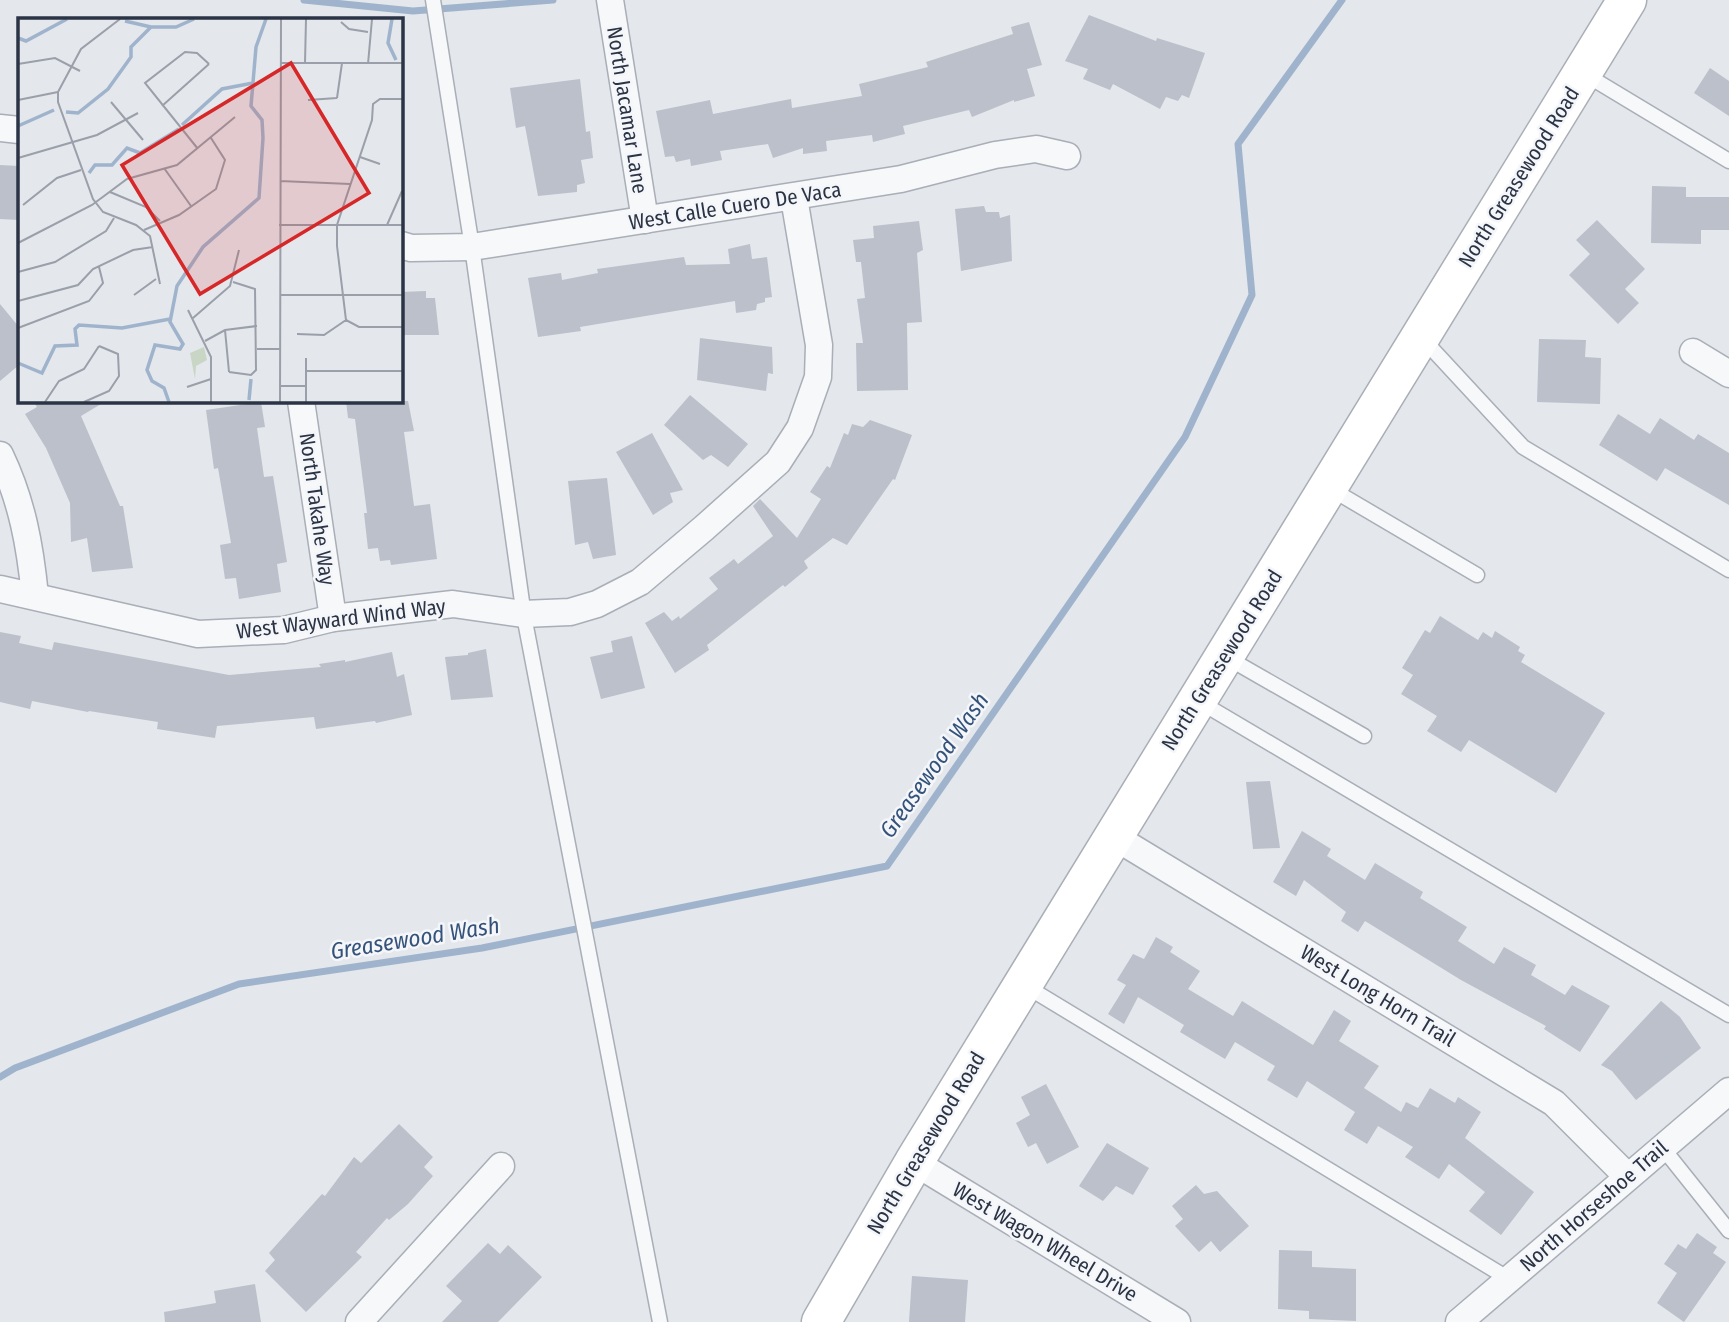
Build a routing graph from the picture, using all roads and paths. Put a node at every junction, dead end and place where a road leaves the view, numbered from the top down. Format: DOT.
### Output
graph roads {
  1 [pos="433,0"];
  2 [pos="610,0"];
  3 [pos="1627,0"];
  4 [pos="1582,73"];
  5 [pos="0,128"];
  6 [pos="18,130"];
  7 [pos="1068,156"];
  8 [pos="1729,161"];
  9 [pos="794,198"];
  10 [pos="645,220"];
  11 [pos="402,245"];
  12 [pos="471,247"];
  13 [pos="1421,337"];
  14 [pos="1693,352"];
  15 [pos="1729,374"];
  16 [pos="302,402"];
  17 [pos="0,455"];
  18 [pos="1328,487"];
  19 [pos="1729,570"];
  20 [pos="1477,575"];
  21 [pos="0,589"];
  22 [pos="35,596"];
  23 [pos="523,614"];
  24 [pos="333,618"];
  25 [pos="1224,656"];
  26 [pos="1196,700"];
  27 [pos="1364,736"];
  28 [pos="1113,836"];
  29 [pos="1022,984"];
  30 [pos="1729,1015"];
  31 [pos="1729,1091"];
  32 [pos="1662,1147"];
  33 [pos="914,1162"];
  34 [pos="501,1166"];
  35 [pos="1627,1176"];
  36 [pos="1729,1231"];
  37 [pos="1509,1279"];
  38 [pos="359,1322"];
  39 [pos="660,1322"];
  40 [pos="821,1322"];
  41 [pos="1177,1322"];
  42 [pos="1459,1322"];
  1 -- 12 [label="lane"];
  2 -- 10 [label="street, North Jacamar Lane"];
  3 -- 4 [label="street, North Greasewood Road"];
  4 -- 8 [label="lane"];
  4 -- 13 [label="street, North Greasewood Road"];
  5 -- 6 [label="street"];
  7 -- 9 [label="street, West Calle Cuero De Vaca"];
  9 -- 10 [label="street, West Calle Cuero De Vaca"];
  9 -- 23 [label="street, West Wayward Wind Way"];
  10 -- 12 [label="street, West Calle Cuero De Vaca"];
  11 -- 12 [label="street, West Calle Cuero De Vaca"];
  12 -- 23 [label="lane"];
  13 -- 18 [label="street, North Greasewood Road"];
  13 -- 19 [label="lane"];
  14 -- 15 [label="street"];
  16 -- 24 [label="street, North Takahe Way"];
  17 -- 22 [label="street"];
  18 -- 20 [label="lane"];
  18 -- 25 [label="street, North Greasewood Road"];
  21 -- 22 [label="street, West Wayward Wind Way"];
  22 -- 24 [label="street, West Wayward Wind Way"];
  23 -- 24 [label="street, West Wayward Wind Way"];
  23 -- 39 [label="lane"];
  25 -- 26 [label="street, North Greasewood Road"];
  25 -- 27 [label="lane"];
  26 -- 28 [label="street, North Greasewood Road"];
  26 -- 30 [label="lane"];
  28 -- 29 [label="street, North Greasewood Road"];
  28 -- 35 [label="street, West Long Horn Trail"];
  29 -- 33 [label="street, North Greasewood Road"];
  29 -- 37 [label="lane"];
  31 -- 32 [label="street, North Horseshoe Trail"];
  32 -- 35 [label="street, North Horseshoe Trail"];
  32 -- 36 [label="lane"];
  33 -- 40 [label="street, North Greasewood Road"];
  33 -- 41 [label="street, West Wagon Wheel Drive"];
  34 -- 38 [label="street"];
  35 -- 37 [label="street, North Horseshoe Trail"];
  37 -- 42 [label="street, North Horseshoe Trail"];
}
